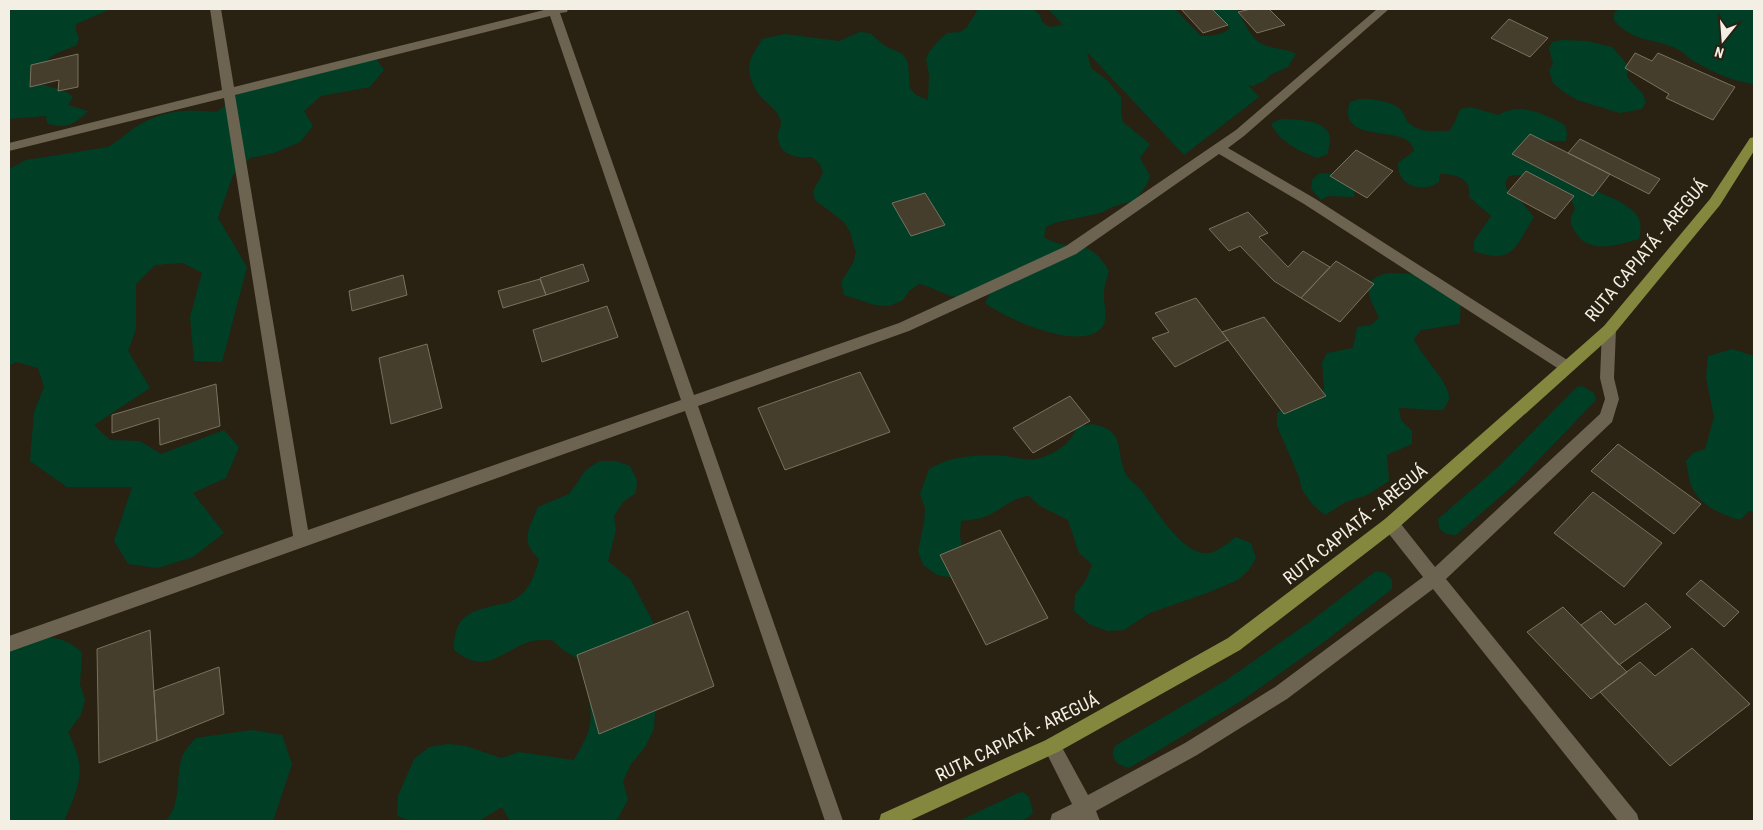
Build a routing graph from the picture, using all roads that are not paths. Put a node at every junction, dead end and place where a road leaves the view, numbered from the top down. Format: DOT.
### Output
graph roads {
  1 [pos="215,9"];
  2 [pos="1384,9"];
  3 [pos="557,10"];
  4 [pos="228,92"];
  5 [pos="1754,141"];
  6 [pos="9,147"];
  7 [pos="1218,148"];
  8 [pos="1609,330"];
  9 [pos="1567,367"];
  10 [pos="690,403"];
  11 [pos="1392,524"];
  12 [pos="302,540"];
  13 [pos="1435,578"];
  14 [pos="9,644"];
  15 [pos="1052,746"];
  16 [pos="1088,815"];
  17 [pos="834,821"];
  18 [pos="888,821"];
  19 [pos="1059,821"];
  20 [pos="1630,821"];
  1 -- 4 [label="street"];
  2 -- 7 [label="street"];
  3 -- 4 [label="street"];
  3 -- 10 [label="street"];
  4 -- 6 [label="street"];
  4 -- 12 [label="street"];
  5 -- 8 [label="main road, RUTA CAPIATÁ - AREGUÁ"];
  7 -- 9 [label="street"];
  7 -- 10 [label="street"];
  8 -- 9 [label="main road, RUTA CAPIATÁ - AREGUÁ"];
  8 -- 13 [label="street"];
  9 -- 11 [label="main road, RUTA CAPIATÁ - AREGUÁ"];
  10 -- 12 [label="street"];
  10 -- 17 [label="street"];
  11 -- 13 [label="street"];
  11 -- 15 [label="main road, RUTA CAPIATÁ - AREGUÁ"];
  12 -- 14 [label="street"];
  13 -- 16 [label="street"];
  13 -- 20 [label="street"];
  15 -- 16 [label="street"];
  15 -- 18 [label="main road, RUTA CAPIATÁ - AREGUÁ"];
  16 -- 19 [label="street"];
}
